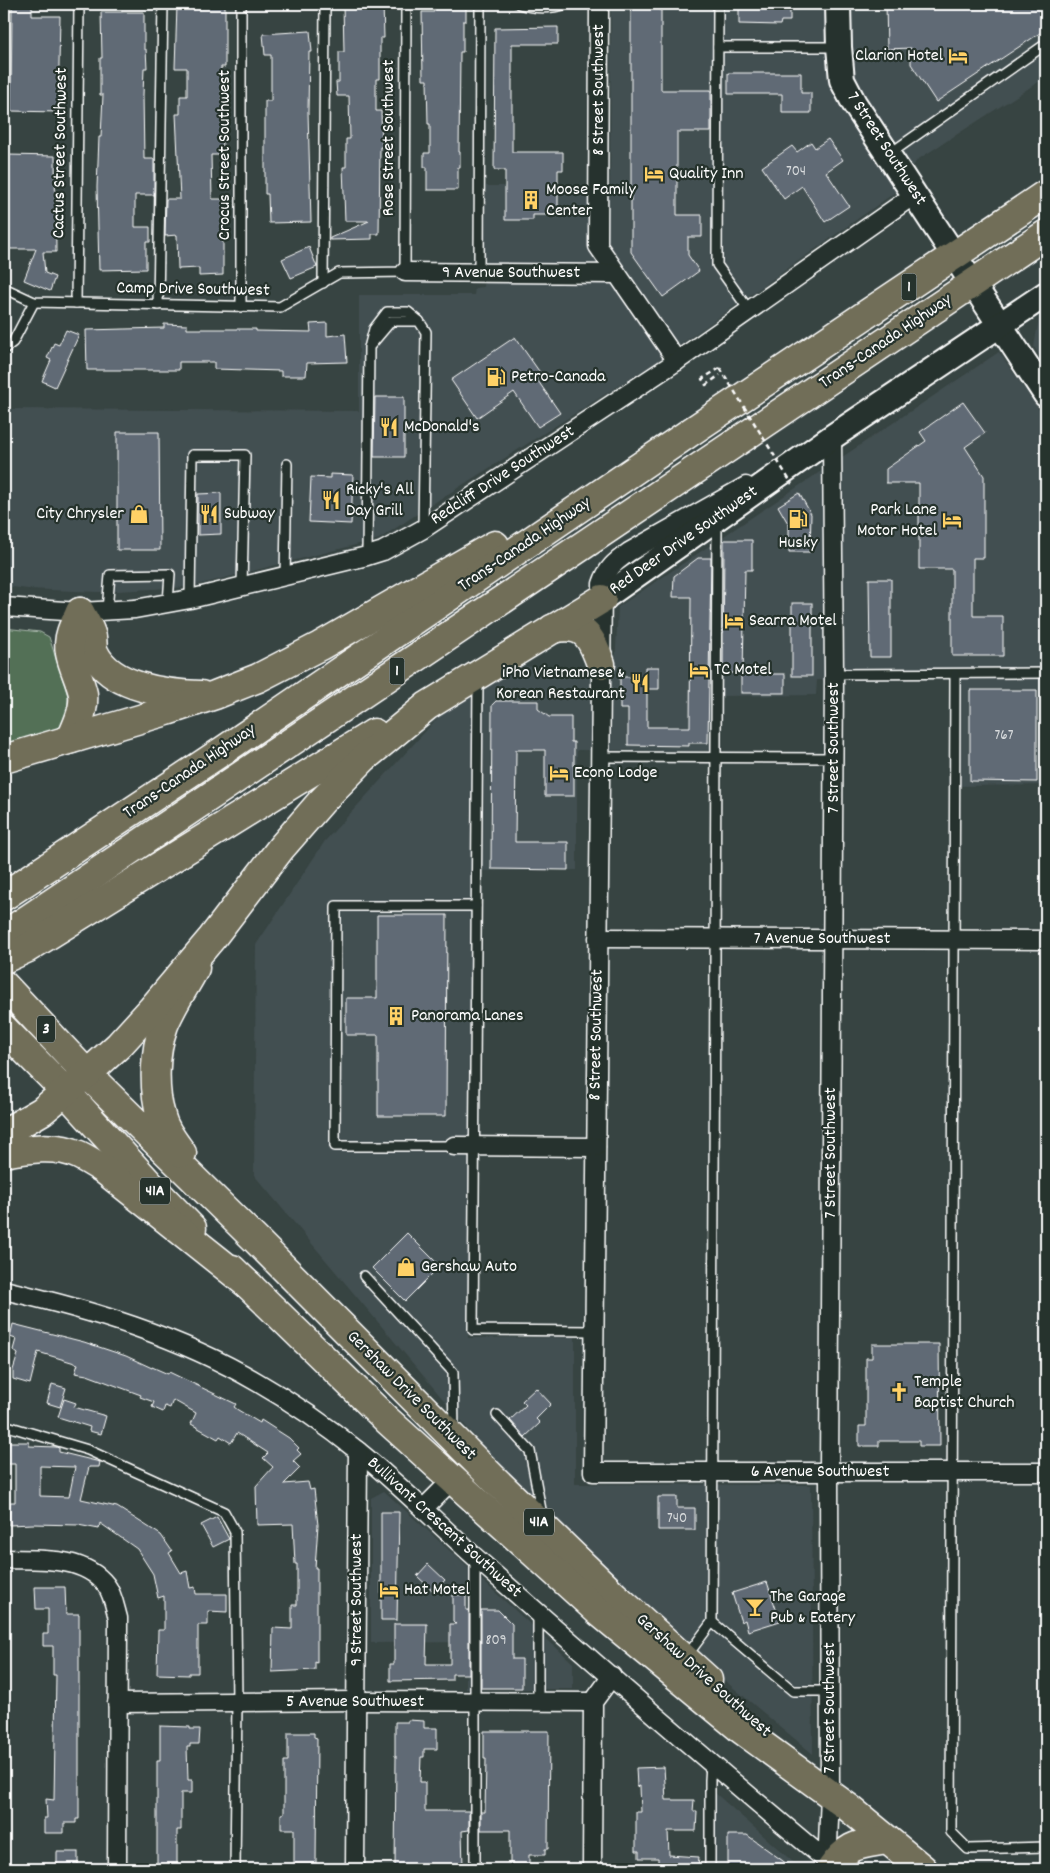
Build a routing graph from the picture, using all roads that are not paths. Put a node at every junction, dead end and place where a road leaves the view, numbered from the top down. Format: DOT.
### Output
graph roads {
  1 [pos="79,4"];
  2 [pos="162,4"];
  3 [pos="241,4"];
  4 [pos="325,4"];
  5 [pos="406,4"];
  6 [pos="480,4"];
  7 [pos="519,4"];
  8 [pos="566,4"];
  9 [pos="599,4"];
  10 [pos="718,4"];
  11 [pos="838,4"];
  12 [pos="1046,44"];
  13 [pos="718,47"];
  14 [pos="839,47"];
  15 [pos="888,155"];
  16 [pos="1046,194"];
  17 [pos="914,195"];
  18 [pos="1046,234"];
  19 [pos="955,257"];
  20 [pos="405,272"];
  21 [pos="479,273"];
  22 [pos="617,274"];
  23 [pos="323,283"];
  24 [pos="974,284"];
  25 [pos="4,288"];
  26 [pos="1046,294"];
  27 [pos="34,302"];
  28 [pos="76,304"];
  29 [pos="158,305"];
  30 [pos="241,307"];
  31 [pos="748,310"];
  32 [pos="1000,323"];
  33 [pos="4,349"];
  34 [pos="677,361"];
  35 [pos="1046,395"];
  36 [pos="695,430"];
  37 [pos="832,437"];
  38 [pos="287,464"];
  39 [pos="717,519"];
  40 [pos="423,529"];
  41 [pos="367,556"];
  42 [pos="285,577"];
  43 [pos="242,586"];
  44 [pos="190,599"];
  45 [pos="602,599"];
  46 [pos="168,603"];
  47 [pos="4,607"];
  48 [pos="107,610"];
  49 [pos="80,612"];
  50 [pos="552,629"];
  51 [pos="601,664"];
  52 [pos="478,673"];
  53 [pos="1046,673"];
  54 [pos="834,674"];
  55 [pos="955,674"];
  56 [pos="215,695"];
  57 [pos="427,706"];
  58 [pos="71,739"];
  59 [pos="600,757"];
  60 [pos="715,758"];
  61 [pos="834,758"];
  62 [pos="4,759"];
  63 [pos="4,896"];
  64 [pos="476,906"];
  65 [pos="212,938"];
  66 [pos="598,938"];
  67 [pos="714,939"];
  68 [pos="832,939"];
  69 [pos="954,939"];
  70 [pos="1046,940"];
  71 [pos="10,944"];
  72 [pos="4,985"];
  73 [pos="4,1029"];
  74 [pos="87,1074"];
  75 [pos="65,1091"];
  76 [pos="4,1133"];
  77 [pos="454,1146"];
  78 [pos="474,1147"];
  79 [pos="596,1147"];
  80 [pos="4,1154"];
  81 [pos="257,1241"];
  82 [pos="364,1276"];
  83 [pos="250,1286"];
  84 [pos="4,1290"];
  85 [pos="594,1331"];
  86 [pos="496,1415"];
  87 [pos="4,1425"];
  88 [pos="454,1440"];
  89 [pos="358,1451"];
  90 [pos="593,1472"];
  91 [pos="712,1472"];
  92 [pos="829,1472"];
  93 [pos="952,1472"];
  94 [pos="1046,1472"];
  95 [pos="452,1480"];
  96 [pos="423,1510"];
  97 [pos="544,1526"];
  98 [pos="475,1557"];
  99 [pos="4,1559"];
  100 [pos="538,1612"];
  101 [pos="712,1622"];
  102 [pos="685,1659"];
  103 [pos="612,1676"];
  104 [pos="830,1691"];
  105 [pos="357,1701"];
  106 [pos="476,1701"];
  107 [pos="237,1702"];
  108 [pos="538,1702"];
  109 [pos="593,1702"];
  110 [pos="117,1703"];
  111 [pos="711,1764"];
  112 [pos="830,1794"];
  113 [pos="887,1840"];
  114 [pos="1046,1847"];
  115 [pos="828,1867"];
  116 [pos="117,1869"];
  117 [pos="235,1869"];
  118 [pos="356,1869"];
  119 [pos="475,1869"];
  120 [pos="592,1869"];
  121 [pos="710,1869"];
  122 [pos="923,1869"];
  1 -- 28 [label="lane, Cactus Street Southwest"];
  2 -- 29 [label="lane"];
  3 -- 30 [label="lane, Crocus Street Southwest"];
  4 -- 23 [label="lane"];
  5 -- 20 [label="lane, Rose Street Southwest"];
  6 -- 21 [label="lane"];
  7 -- 8 [label="lane"];
  9 -- 22 [label="street, 8 Street Southwest"];
  10 -- 13 [label="lane"];
  11 -- 14 [label="street, 7 Street Southwest"];
  12 -- 15 [label="lane"];
  13 -- 14 [label="lane"];
  13 -- 31 [label="lane"];
  14 -- 15 [label="street, 7 Street Southwest"];
  15 -- 17 [label="street, 7 Street Southwest"];
  16 -- 19 [label="main road, Trans-Canada Highway / 1"];
  17 -- 19 [label="street, 7 Street Southwest"];
  17 -- 31 [label="street, Redcliff Drive Southwest"];
  18 -- 24 [label="main road, Trans-Canada Highway / 1"];
  19 -- 24 [label="street, 7 Street Southwest"];
  19 -- 36 [label="main road, Trans-Canada Highway / 1"];
  20 -- 21 [label="street, 9 Avenue Southwest"];
  20 -- 23 [label="lane, Camp Drive Southwest"];
  21 -- 22 [label="street, 9 Avenue Southwest"];
  22 -- 34 [label="street, 8 Street Southwest"];
  23 -- 30 [label="lane, Camp Drive Southwest"];
  24 -- 32 [label="street, 7 Street Southwest"];
  24 -- 71 [label="main road, Trans-Canada Highway / 1"];
  25 -- 27 [label="lane, Camp Drive Southwest"];
  26 -- 32 [label="street, Red Deer Drive Southwest"];
  27 -- 28 [label="lane, Camp Drive Southwest"];
  27 -- 33 [label="lane"];
  28 -- 29 [label="lane, Camp Drive Southwest"];
  29 -- 30 [label="lane, Camp Drive Southwest"];
  31 -- 34 [label="street, Redcliff Drive Southwest"];
  32 -- 35 [label="street, 7 Street Southwest"];
  32 -- 37 [label="street, Red Deer Drive Southwest"];
  34 -- 40 [label="street, Redcliff Drive Southwest"];
  36 -- 56 [label="main road"];
  36 -- 63 [label="main road, Trans-Canada Highway / 1"];
  37 -- 39 [label="street, Red Deer Drive Southwest"];
  37 -- 45 [label="street, Red Deer Drive Southwest"];
  37 -- 54 [label="street, 7 Street Southwest"];
  38 -- 42 [label="lane"];
  39 -- 45 [label="street, Red Deer Drive Southwest"];
  39 -- 60 [label="lane"];
  40 -- 41 [label="street, Redcliff Drive Southwest"];
  40 -- 41 [label="lane"];
  41 -- 42 [label="street, Redcliff Drive Southwest"];
  42 -- 43 [label="street, Redcliff Drive Southwest"];
  43 -- 44 [label="street, Redcliff Drive Southwest"];
  43 -- 44 [label="lane"];
  44 -- 46 [label="street, Redcliff Drive Southwest"];
  45 -- 50 [label="main road"];
  45 -- 51 [label="street, 8 Street Southwest"];
  46 -- 48 [label="street, Redcliff Drive Southwest"];
  46 -- 48 [label="lane"];
  47 -- 49 [label="street, Redcliff Drive Southwest"];
  48 -- 49 [label="street, Redcliff Drive Southwest"];
  49 -- 56 [label="main road"];
  49 -- 58 [label="main road"];
  50 -- 51 [label="main road"];
  50 -- 52 [label="main road"];
  51 -- 59 [label="street, 8 Street Southwest"];
  52 -- 57 [label="main road"];
  52 -- 64 [label="lane"];
  53 -- 55 [label="lane"];
  54 -- 55 [label="lane"];
  54 -- 61 [label="street, 7 Street Southwest"];
  55 -- 69 [label="lane"];
  56 -- 58 [label="main road"];
  57 -- 65 [label="main road"];
  57 -- 71 [label="main road"];
  58 -- 62 [label="main road"];
  59 -- 60 [label="lane"];
  59 -- 66 [label="street, 8 Street Southwest"];
  60 -- 61 [label="lane"];
  60 -- 67 [label="lane"];
  61 -- 68 [label="street, 7 Street Southwest"];
  64 -- 77 [label="lane"];
  64 -- 78 [label="lane"];
  65 -- 74 [label="main road"];
  65 -- 81 [label="main road"];
  66 -- 67 [label="street, 7 Avenue Southwest"];
  66 -- 79 [label="street, 8 Street Southwest"];
  67 -- 68 [label="street, 7 Avenue Southwest"];
  67 -- 91 [label="lane"];
  68 -- 69 [label="street, 7 Avenue Southwest"];
  68 -- 92 [label="street, 7 Street Southwest"];
  69 -- 70 [label="street, 7 Avenue Southwest"];
  69 -- 93 [label="lane"];
  72 -- 74 [label="main road, Gershaw Drive Southwest / 3"];
  73 -- 75 [label="main road, Gershaw Drive Southwest / 3"];
  74 -- 75 [label="main road"];
  74 -- 81 [label="main road, Gershaw Drive Southwest / 41A"];
  75 -- 76 [label="main road"];
  75 -- 83 [label="main road, Gershaw Drive Southwest / 41A"];
  77 -- 78 [label="street"];
  78 -- 79 [label="street"];
  78 -- 85 [label="lane"];
  79 -- 85 [label="street, 8 Street Southwest"];
  80 -- 83 [label="main road"];
  81 -- 88 [label="main road, Gershaw Drive Southwest / 41A"];
  82 -- 88 [label="lane"];
  83 -- 95 [label="main road, Gershaw Drive Southwest / 41A"];
  84 -- 89 [label="street, Bullivant Crescent Southwest"];
  85 -- 90 [label="street, 8 Street Southwest"];
  86 -- 97 [label="lane"];
  87 -- 107 [label="lane"];
  88 -- 97 [label="main road, Gershaw Drive Southwest / 41A"];
  89 -- 96 [label="street, Bullivant Crescent Southwest"];
  89 -- 105 [label="street, 9 Street Southwest"];
  90 -- 91 [label="street, 6 Avenue Southwest"];
  91 -- 92 [label="street, 6 Avenue Southwest"];
  91 -- 101 [label="lane"];
  92 -- 93 [label="street, 6 Avenue Southwest"];
  92 -- 104 [label="street, 7 Street Southwest"];
  93 -- 94 [label="street, 6 Avenue Southwest"];
  93 -- 114 [label="lane"];
  95 -- 96 [label="street"];
  95 -- 112 [label="main road, Gershaw Drive Southwest / 41A"];
  96 -- 98 [label="street, Bullivant Crescent Southwest"];
  97 -- 102 [label="main road, Gershaw Drive Southwest / 41A"];
  98 -- 100 [label="street, Bullivant Crescent Southwest"];
  98 -- 106 [label="lane"];
  99 -- 110 [label="street"];
  100 -- 103 [label="street, Bullivant Crescent Southwest"];
  100 -- 108 [label="lane"];
  101 -- 102 [label="lane"];
  101 -- 104 [label="lane"];
  102 -- 112 [label="main road, Gershaw Drive Southwest / 41A"];
  103 -- 109 [label="street"];
  103 -- 111 [label="street, Bullivant Crescent Southwest"];
  104 -- 112 [label="street, 7 Street Southwest"];
  105 -- 106 [label="street, 5 Avenue Southwest"];
  105 -- 107 [label="street, 5 Avenue Southwest"];
  105 -- 118 [label="street, 9 Street Southwest"];
  106 -- 108 [label="street, 5 Avenue Southwest"];
  106 -- 119 [label="lane"];
  107 -- 110 [label="street, 5 Avenue Southwest"];
  107 -- 117 [label="lane"];
  108 -- 109 [label="street, 5 Avenue Southwest"];
  109 -- 120 [label="street"];
  110 -- 116 [label="street"];
  111 -- 115 [label="street, Bullivant Crescent Southwest"];
  111 -- 121 [label="lane"];
  112 -- 113 [label="main road, Gershaw Drive Southwest / 41A"];
  112 -- 115 [label="street, 7 Street Southwest"];
  113 -- 115 [label="main road"];
  113 -- 122 [label="main road, Gershaw Drive Southwest / 41A"];
}
